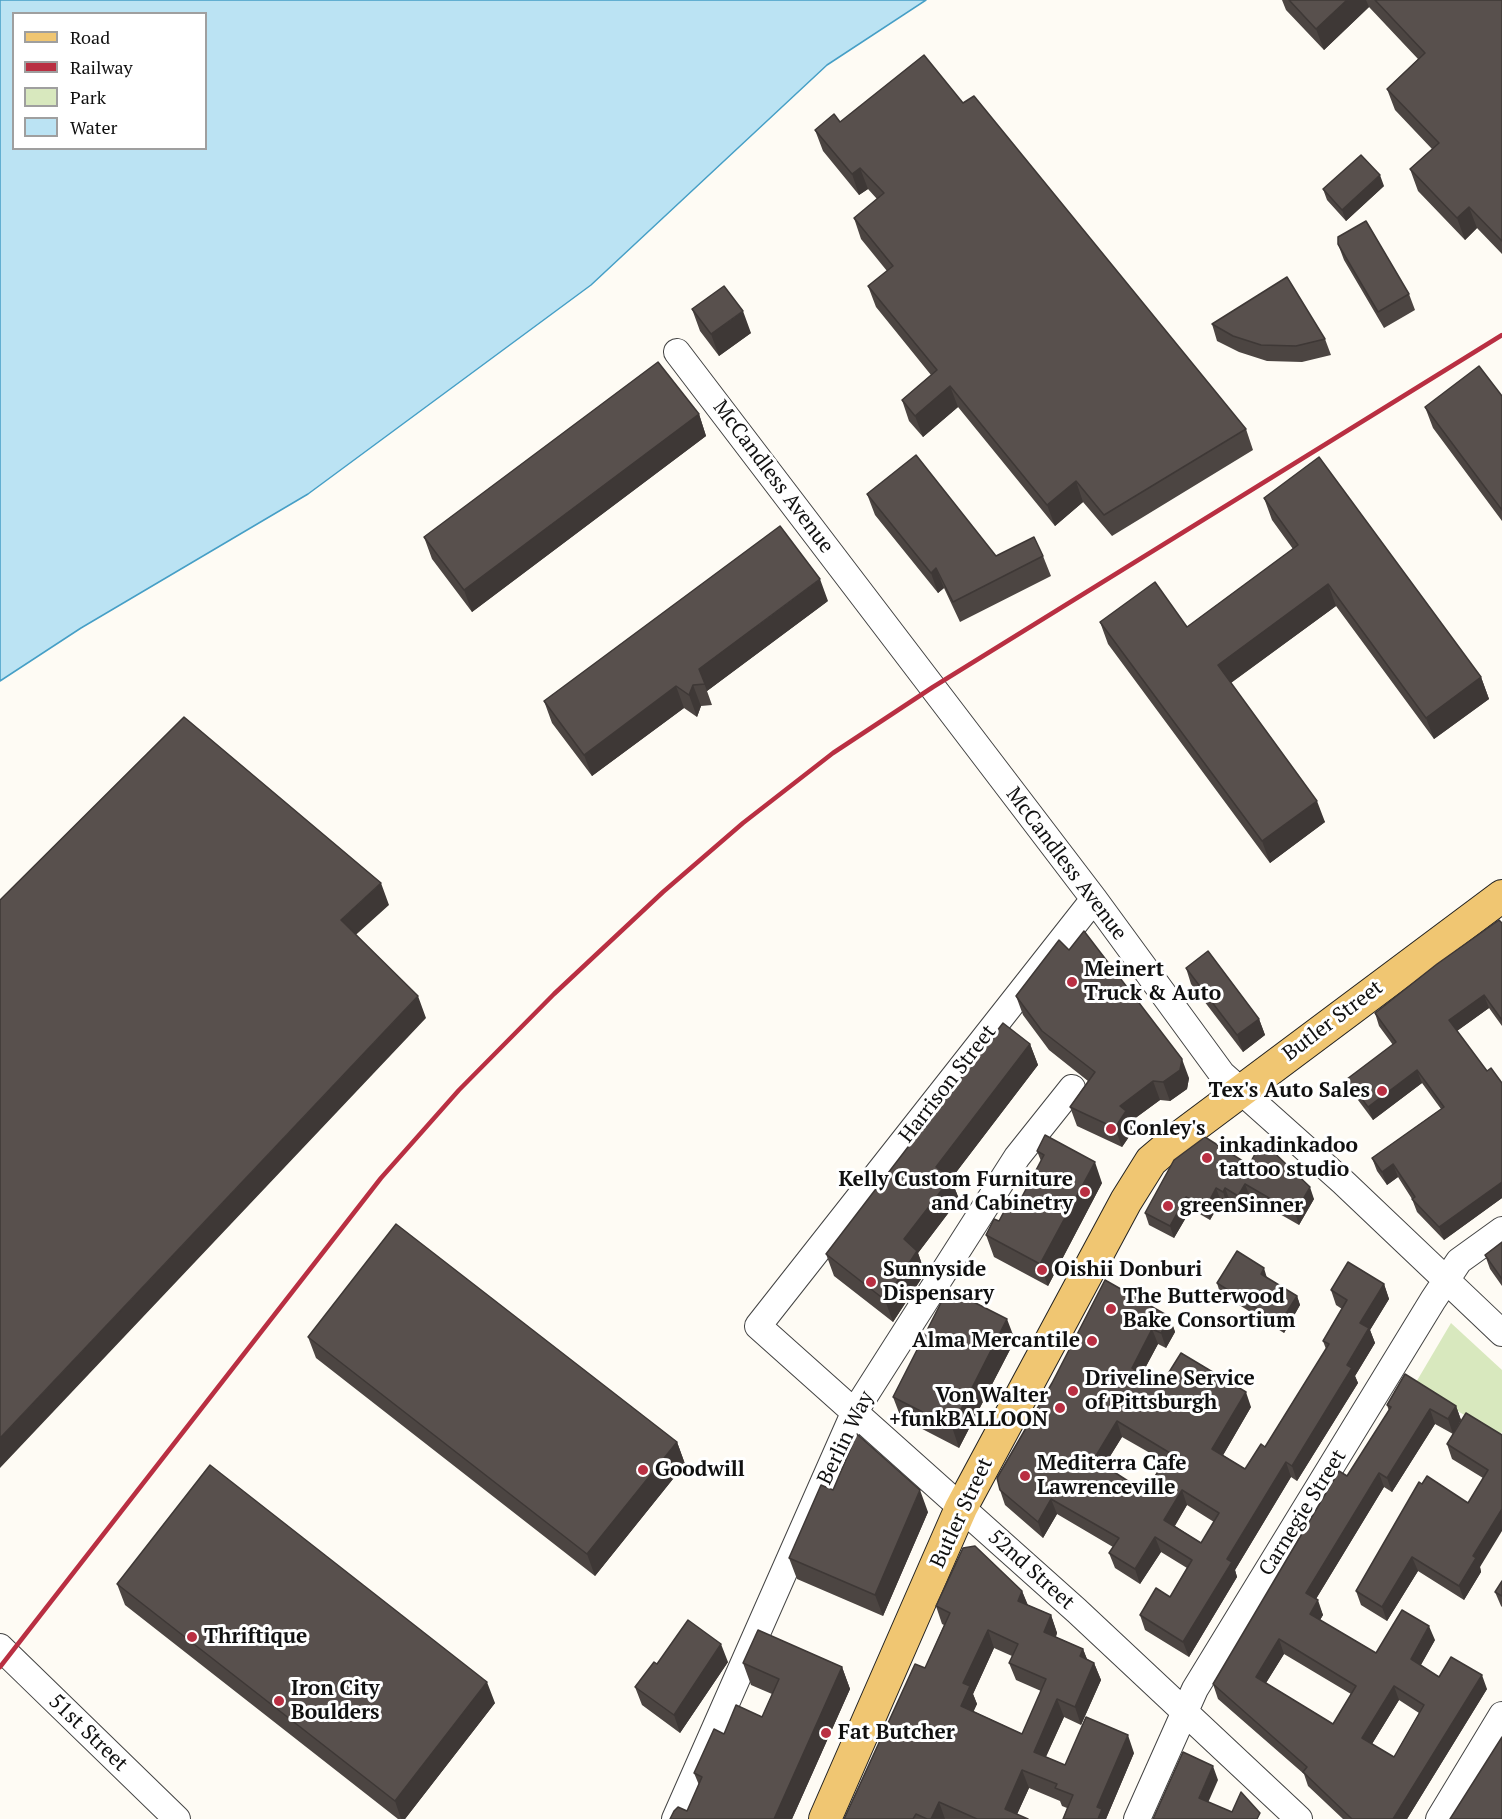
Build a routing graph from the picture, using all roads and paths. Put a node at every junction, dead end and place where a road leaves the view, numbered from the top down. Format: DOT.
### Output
graph roads {
  1 [pos="677,352"];
  2 [pos="1502,896"];
  3 [pos="1094,900"];
  4 [pos="1072,1088"];
  5 [pos="1240,1090"];
  6 [pos="1502,1230"];
  7 [pos="1445,1281"];
  8 [pos="758,1326"];
  9 [pos="1502,1334"];
  10 [pos="855,1411"];
  11 [pos="961,1508"];
  12 [pos="0,1647"];
  13 [pos="1185,1712"];
  14 [pos="1502,1715"];
  15 [pos="177,1819"];
  16 [pos="675,1819"];
  17 [pos="825,1819"];
  18 [pos="1137,1819"];
  19 [pos="1299,1819"];
  20 [pos="1439,1819"];
  1 -- 3 [label="street, McCandless Avenue"];
  2 -- 5 [label="main road, Butler Street"];
  3 -- 5 [label="street, McCandless Avenue"];
  3 -- 8 [label="street, Harrison Street"];
  4 -- 10 [label="street, Berlin Way"];
  5 -- 7 [label="street, McCandless Avenue"];
  5 -- 11 [label="main road, Butler Street"];
  6 -- 7 [label="street, Carnegie Street"];
  7 -- 9 [label="street, McCandless Avenue"];
  7 -- 13 [label="street, Carnegie Street"];
  8 -- 10 [label="street, 52nd Street"];
  10 -- 11 [label="street, 52nd Street"];
  10 -- 16 [label="street, Berlin Way"];
  11 -- 13 [label="street, 52nd Street"];
  11 -- 17 [label="main road, Butler Street"];
  12 -- 15 [label="street, 51st Street"];
  13 -- 18 [label="street, Carnegie Street"];
  13 -- 19 [label="street, 52nd Street"];
  14 -- 20 [label="street"];
}
